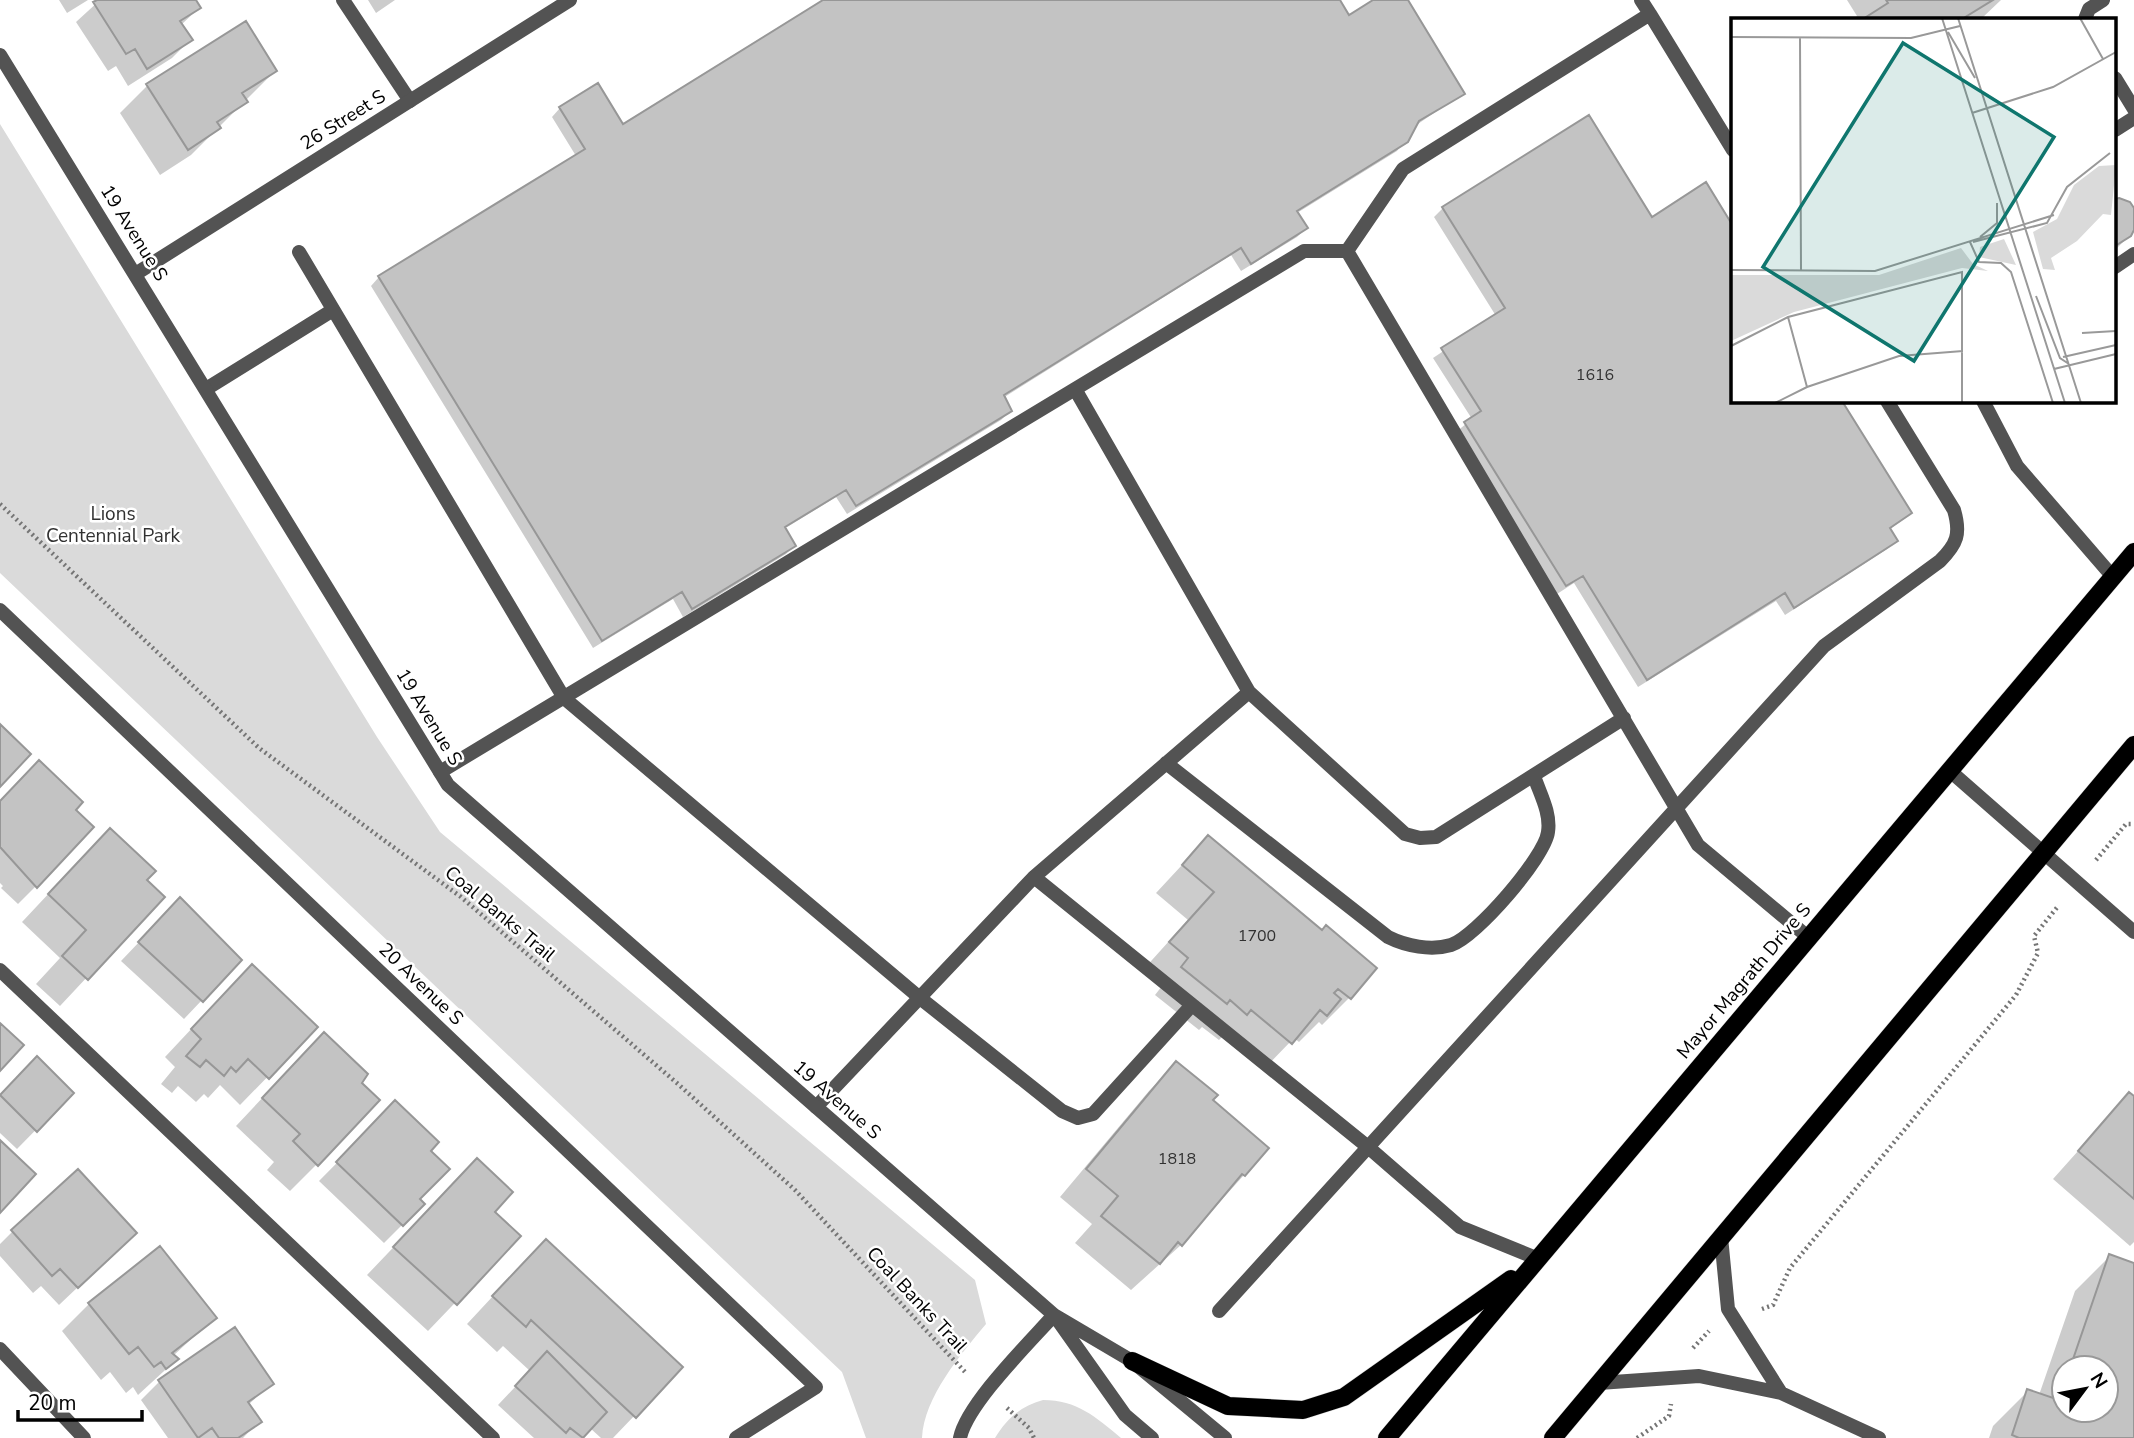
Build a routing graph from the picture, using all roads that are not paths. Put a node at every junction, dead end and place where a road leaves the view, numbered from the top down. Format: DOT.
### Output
graph roads {
  1 [pos="343,0"];
  2 [pos="570,0"];
  3 [pos="1642,0"];
  4 [pos="2103,0"];
  5 [pos="1650,14"];
  6 [pos="2085,18"];
  7 [pos="0,55"];
  8 [pos="2116,80"];
  9 [pos="410,101"];
  10 [pos="2134,109"];
  11 [pos="2134,118"];
  12 [pos="2116,129"];
  13 [pos="1731,147"];
  14 [pos="1348,251"];
  15 [pos="299,252"];
  16 [pos="2134,254"];
  17 [pos="2116,266"];
  18 [pos="136,273"];
  19 [pos="334,310"];
  20 [pos="206,389"];
  21 [pos="1075,389"];
  22 [pos="1888,402"];
  23 [pos="1984,402"];
  24 [pos="2134,552"];
  25 [pos="2113,577"];
  26 [pos="0,610"];
  27 [pos="1249,692"];
  28 [pos="564,698"];
  29 [pos="1624,718"];
  30 [pos="2134,745"];
  31 [pos="1166,763"];
  32 [pos="1950,770"];
  33 [pos="440,772"];
  34 [pos="1534,776"];
  35 [pos="1676,806"];
  36 [pos="2043,853"];
  37 [pos="1034,877"];
  38 [pos="2134,932"];
  39 [pos="1808,937"];
  40 [pos="0,970"];
  41 [pos="920,998"];
  42 [pos="1192,1004"];
  43 [pos="816,1107"];
  44 [pos="1368,1147"];
  45 [pos="1721,1237"];
  46 [pos="1534,1261"];
  47 [pos="1219,1311"];
  48 [pos="1054,1315"];
  49 [pos="0,1349"];
  50 [pos="1132,1362"];
  51 [pos="1600,1383"];
  52 [pos="1781,1393"];
  53 [pos="84,1438"];
  54 [pos="493,1438"];
  55 [pos="736,1438"];
  56 [pos="960,1438"];
  57 [pos="1152,1438"];
  58 [pos="1225,1438"];
  59 [pos="1387,1438"];
  60 [pos="1552,1438"];
  61 [pos="1879,1438"];
  1 -- 9 [label="street"];
  2 -- 9 [label="street, 26 Street S"];
  3 -- 5 [label="street"];
  4 -- 6 [label="street"];
  5 -- 13 [label="street"];
  5 -- 14 [label="street"];
  7 -- 18 [label="street, 19 Avenue S"];
  8 -- 10 [label="street"];
  9 -- 18 [label="street, 26 Street S"];
  11 -- 12 [label="street"];
  14 -- 21 [label="street"];
  14 -- 29 [label="street"];
  15 -- 19 [label="street"];
  16 -- 17 [label="street"];
  18 -- 20 [label="street, 19 Avenue S"];
  19 -- 20 [label="street"];
  19 -- 28 [label="street"];
  20 -- 33 [label="street, 19 Avenue S"];
  21 -- 27 [label="street"];
  21 -- 28 [label="street"];
  22 -- 35 [label="street"];
  23 -- 25 [label="street"];
  24 -- 25 [label="main road, Mayor Magrath Drive S"];
  25 -- 32 [label="main road, Mayor Magrath Drive S"];
  26 -- 55 [label="street, 20 Avenue S"];
  27 -- 31 [label="street"];
  27 -- 34 [label="street"];
  28 -- 33 [label="street"];
  28 -- 41 [label="street"];
  29 -- 34 [label="street"];
  29 -- 35 [label="street"];
  30 -- 36 [label="main road"];
  31 -- 34 [label="street"];
  31 -- 37 [label="street"];
  32 -- 36 [label="street"];
  32 -- 39 [label="main road, Mayor Magrath Drive S"];
  33 -- 43 [label="street, 19 Avenue S"];
  35 -- 39 [label="street"];
  35 -- 44 [label="street"];
  36 -- 38 [label="street"];
  36 -- 45 [label="main road"];
  37 -- 41 [label="street"];
  37 -- 42 [label="street"];
  39 -- 46 [label="main road, Mayor Magrath Drive S"];
  40 -- 54 [label="street"];
  41 -- 42 [label="street"];
  41 -- 43 [label="street"];
  42 -- 44 [label="street"];
  43 -- 48 [label="street, 19 Avenue S"];
  44 -- 46 [label="street"];
  44 -- 47 [label="street"];
  45 -- 51 [label="main road"];
  45 -- 52 [label="street"];
  46 -- 50 [label="main road"];
  46 -- 59 [label="main road, Mayor Magrath Drive S"];
  48 -- 50 [label="street, 19 Avenue S"];
  48 -- 56 [label="street"];
  48 -- 57 [label="street, 19 Avenue S"];
  49 -- 53 [label="street"];
  50 -- 58 [label="street, 19 Avenue S"];
  51 -- 52 [label="street"];
  51 -- 60 [label="main road"];
  52 -- 61 [label="street"];
}
